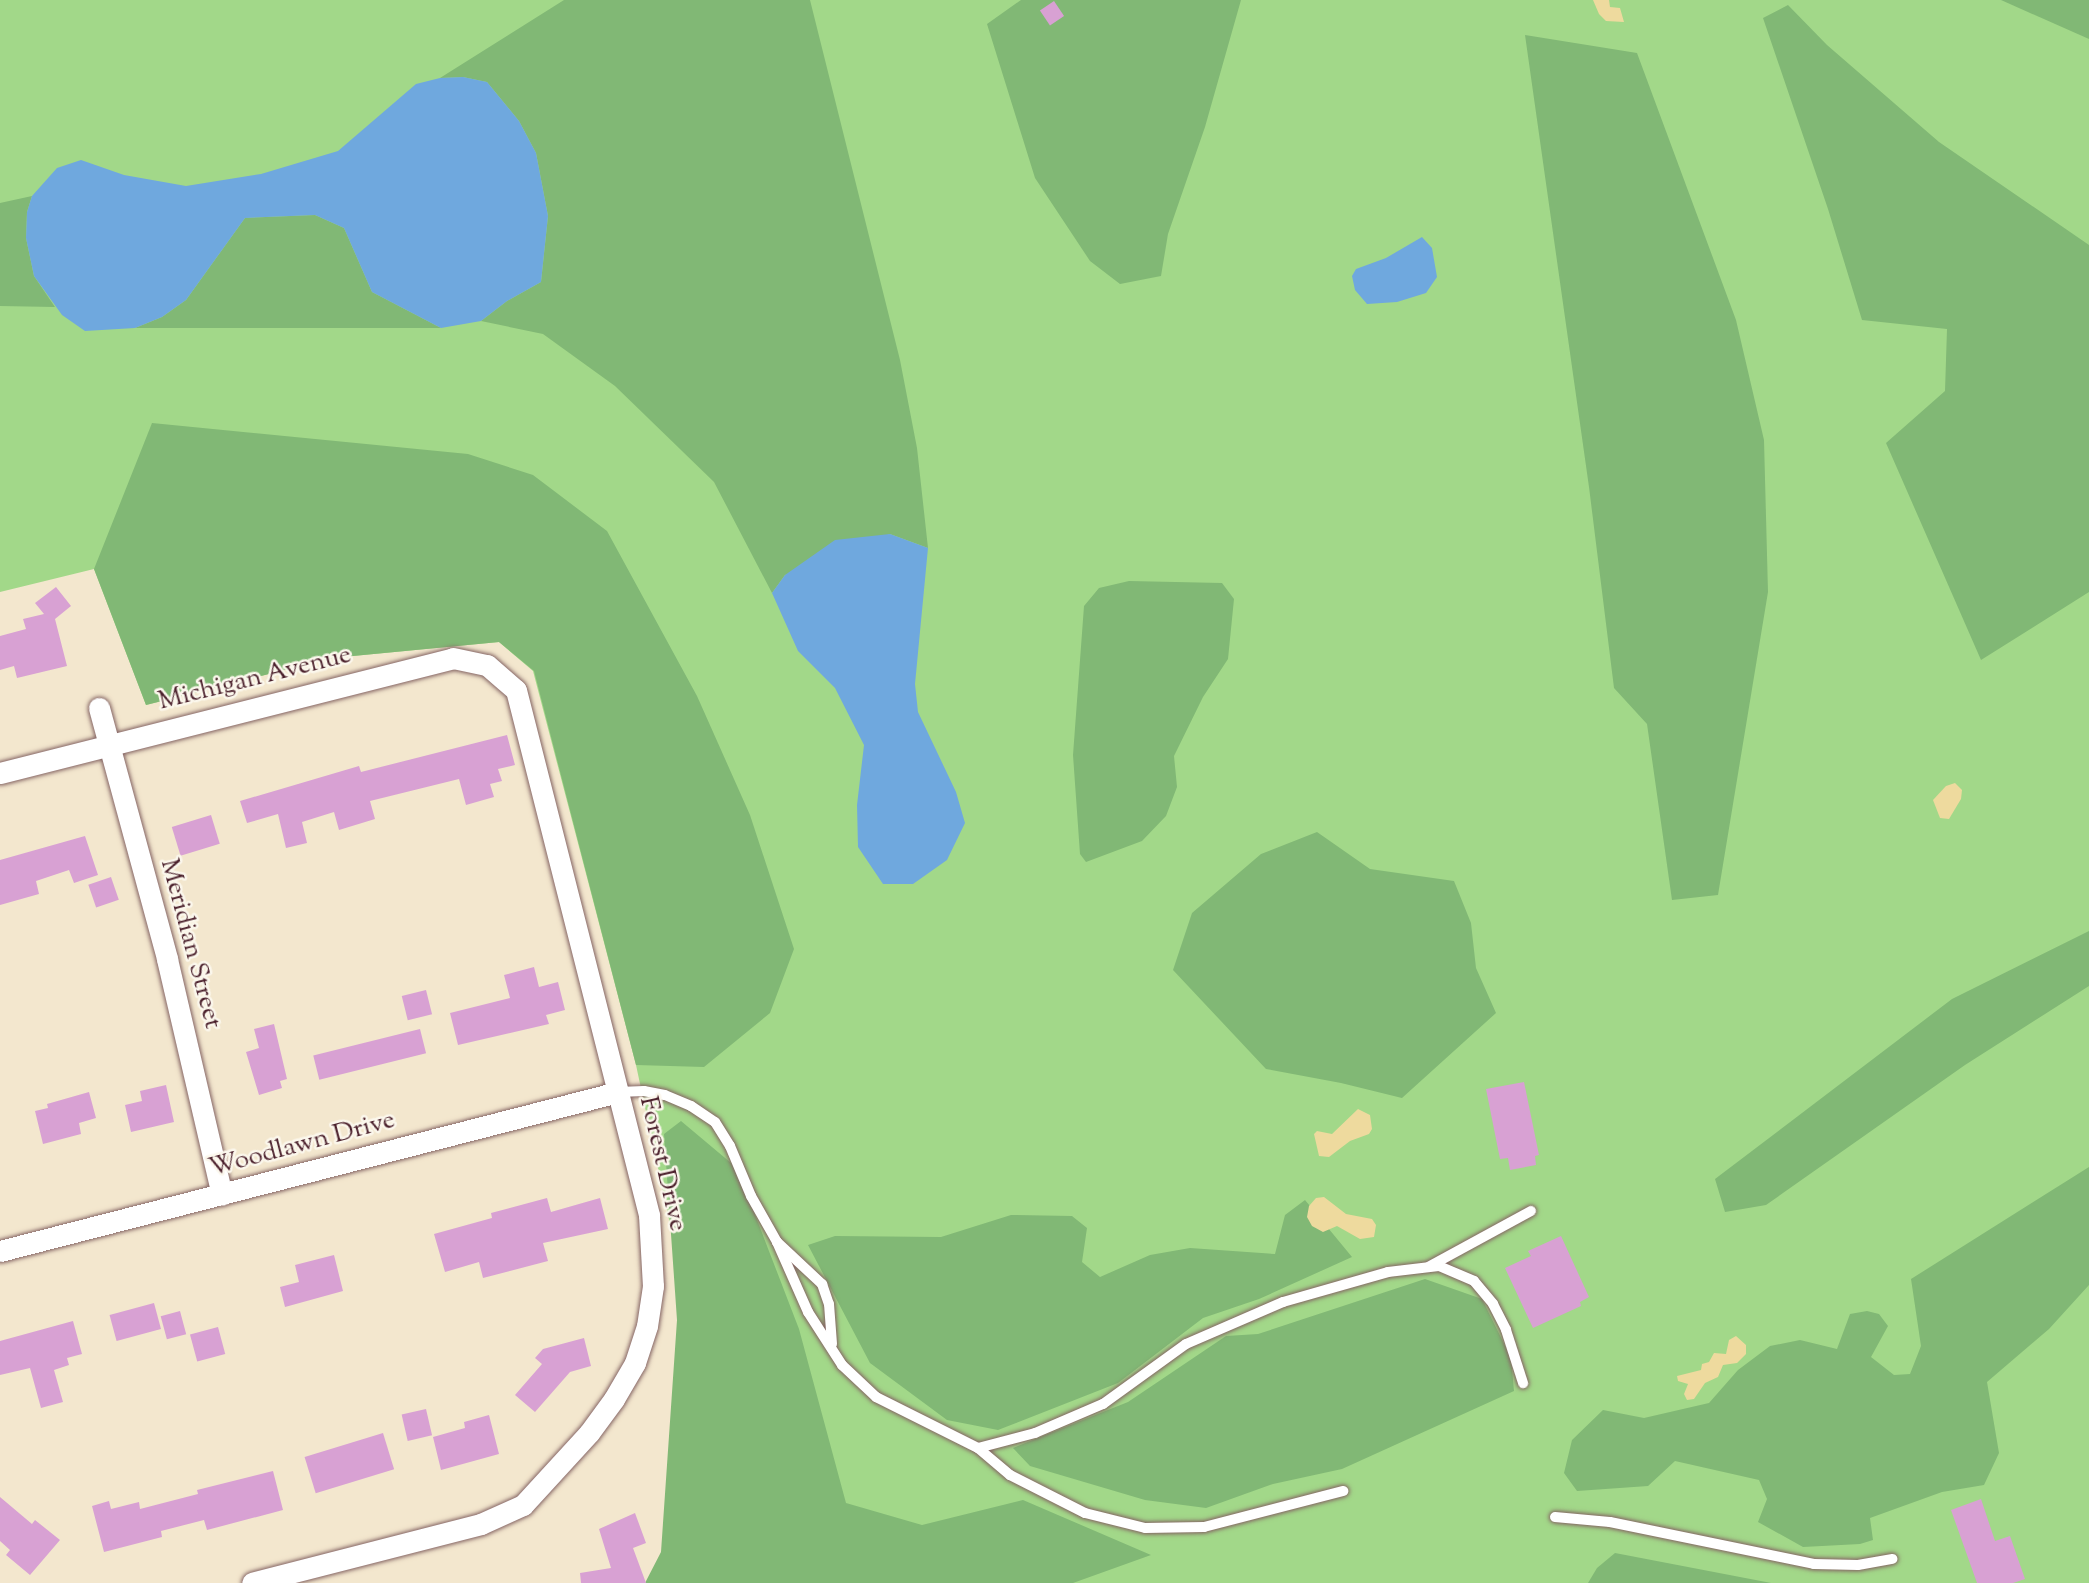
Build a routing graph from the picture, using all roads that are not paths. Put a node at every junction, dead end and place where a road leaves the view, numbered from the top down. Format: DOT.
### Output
graph roads {
  1 [pos="516,690"];
  2 [pos="99,708"];
  3 [pos="107,744"];
  4 [pos="0,773"];
  5 [pos="618,1092"];
  6 [pos="222,1195"];
  7 [pos="1531,1211"];
  8 [pos="777,1242"];
  9 [pos="0,1251"];
  10 [pos="1427,1268"];
  11 [pos="832,1347"];
  12 [pos="1523,1383"];
  13 [pos="978,1448"];
  14 [pos="1343,1491"];
  15 [pos="1555,1517"];
  16 [pos="1892,1559"];
  17 [pos="252,1583"];
  1 -- 3 [label="street, Michigan Avenue"];
  1 -- 5 [label="street, Forest Drive"];
  2 -- 3 [label="street, Meridian Street"];
  3 -- 4 [label="street, Michigan Avenue"];
  3 -- 6 [label="street, Meridian Street"];
  5 -- 6 [label="street, Woodlawn Drive"];
  5 -- 8 [label="lane"];
  5 -- 17 [label="street, Forest Drive"];
  6 -- 9 [label="street, Woodlawn Drive"];
  7 -- 10 [label="lane"];
  8 -- 11 [label="lane"];
  8 -- 11 [label="lane"];
  10 -- 12 [label="lane"];
  10 -- 13 [label="lane"];
  11 -- 13 [label="lane"];
  13 -- 14 [label="lane"];
  15 -- 16 [label="lane"];
}
